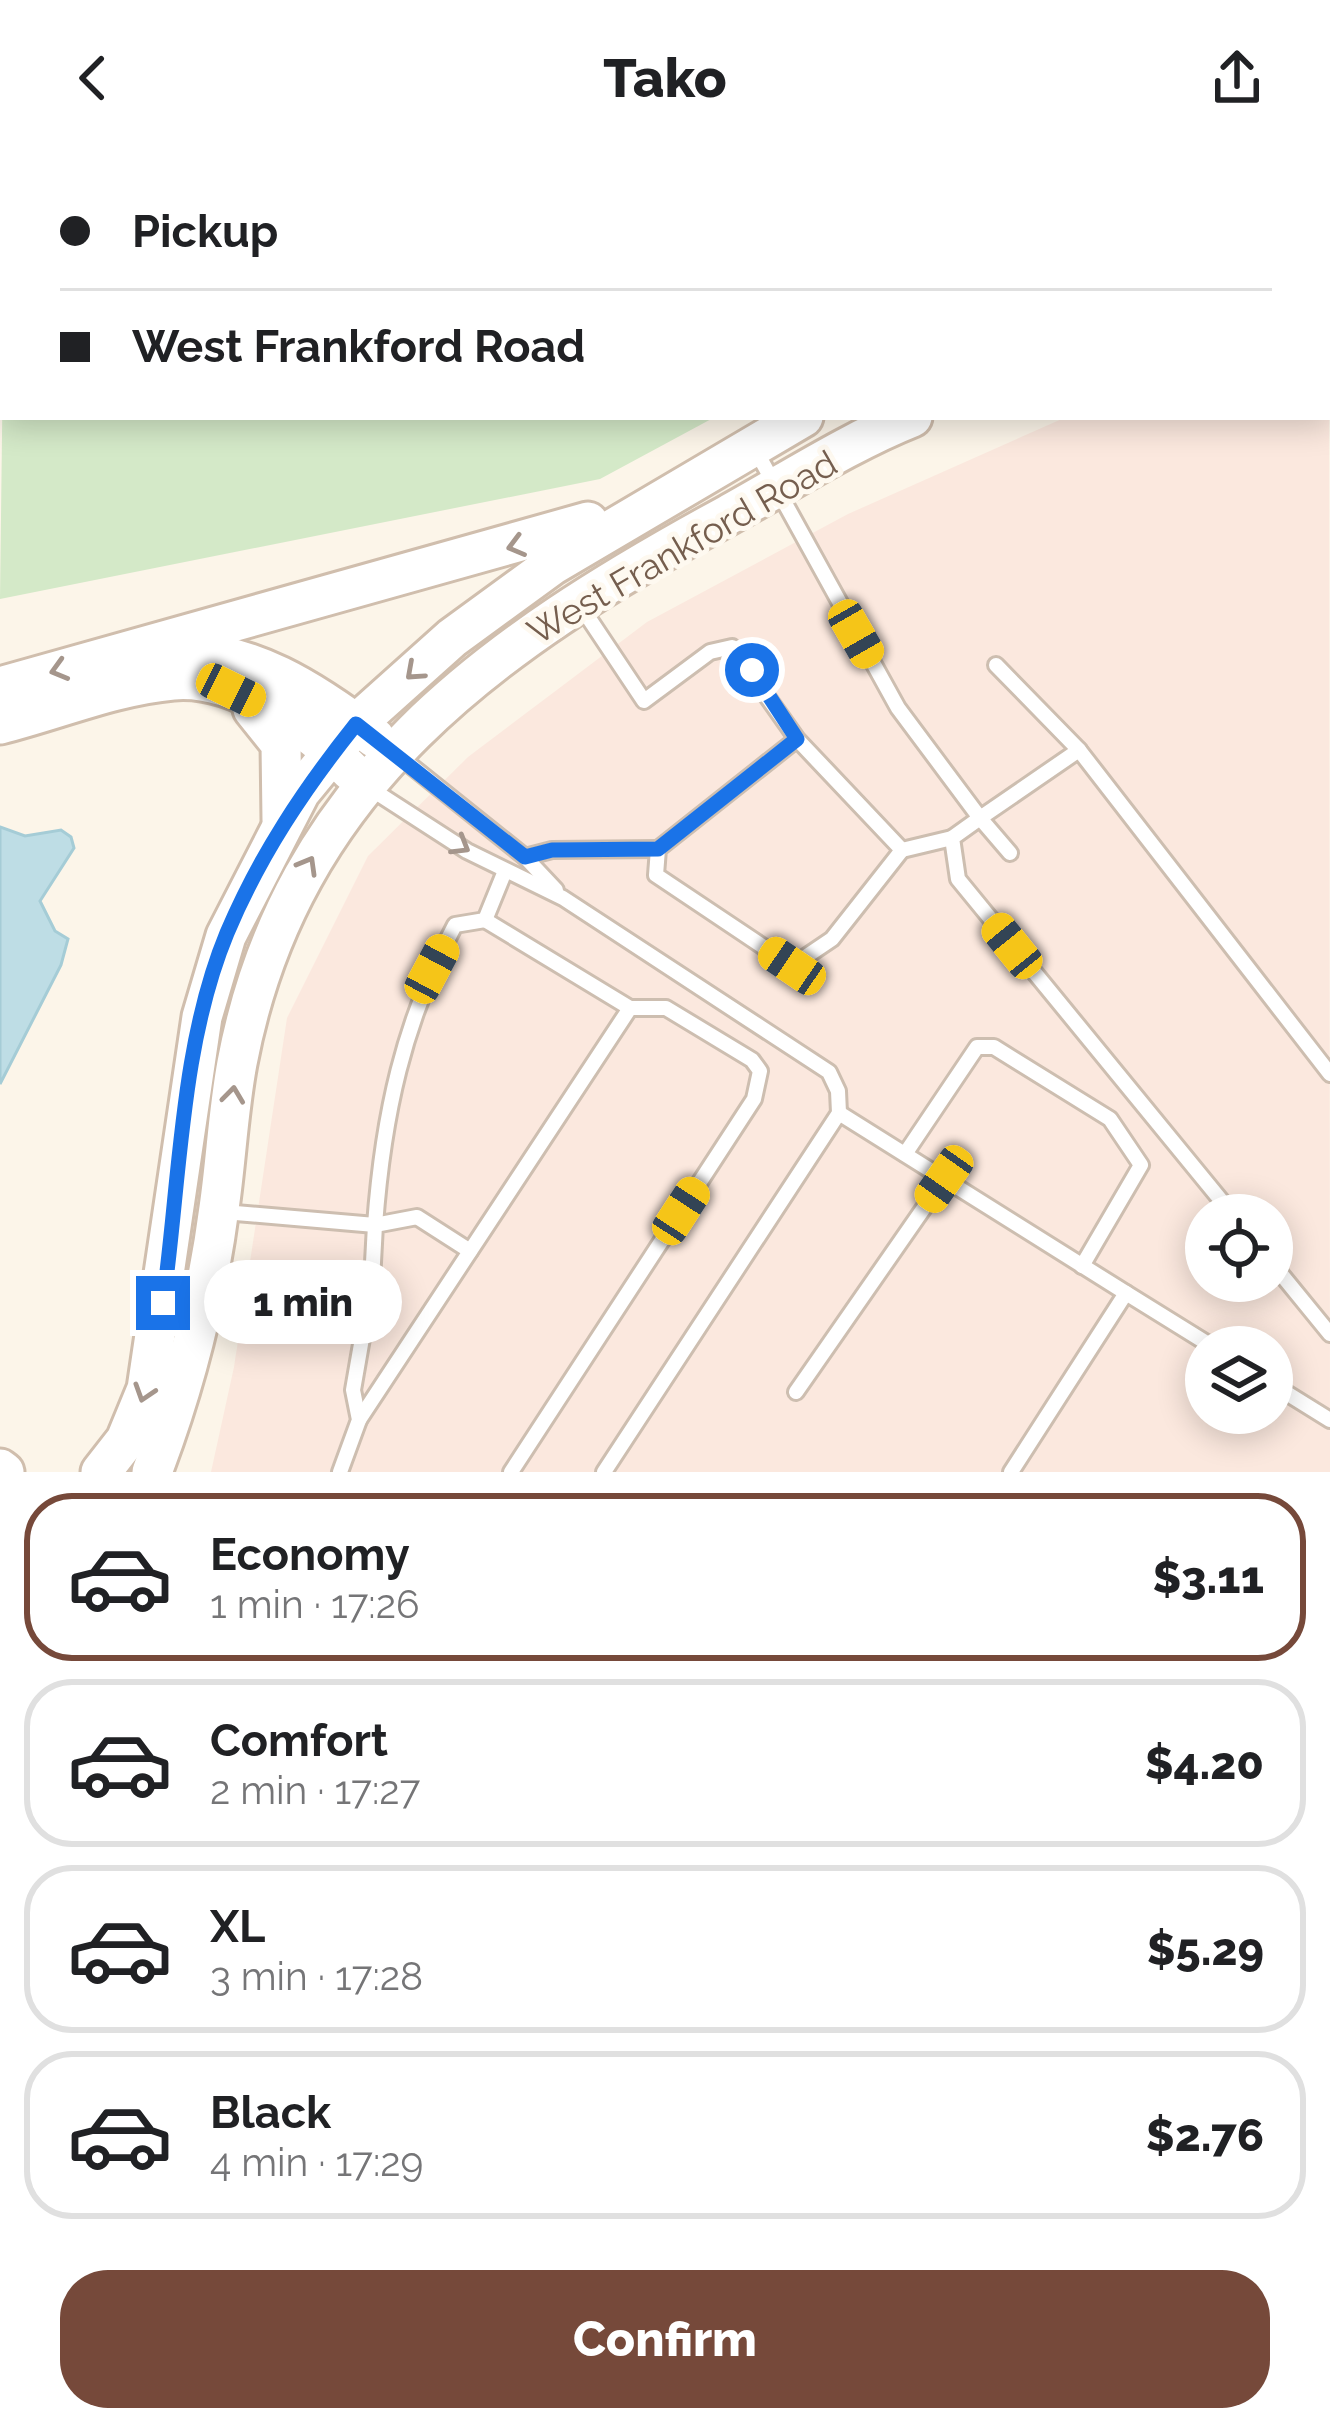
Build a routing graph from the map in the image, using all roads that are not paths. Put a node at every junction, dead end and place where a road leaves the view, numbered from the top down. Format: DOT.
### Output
graph roads {
  1 [pos="798,420"];
  2 [pos="906,420"];
  3 [pos="752,445"];
  4 [pos="778,488"];
  5 [pos="667,495"];
  6 [pos="579,603"];
  7 [pos="130,650"];
  8 [pos="996,665"];
  9 [pos="231,690"];
  10 [pos="4,705"];
  11 [pos="345,738"];
  12 [pos="797,739"];
  13 [pos="1079,750"];
  14 [pos="394,752"];
  15 [pos="364,784"];
  16 [pos="980,818"];
  17 [pos="282,824"];
  18 [pos="952,838"];
  19 [pos="658,849"];
  20 [pos="902,850"];
  21 [pos="1010,854"];
  22 [pos="525,857"];
  23 [pos="505,871"];
  24 [pos="563,898"];
  25 [pos="485,920"];
  26 [pos="630,1009"];
  27 [pos="1330,1074"];
  28 [pos="838,1112"];
  29 [pos="905,1154"];
  30 [pos="944,1179"];
  31 [pos="1216,1194"];
  32 [pos="177,1206"];
  33 [pos="219,1211"];
  34 [pos="375,1225"];
  35 [pos="470,1251"];
  36 [pos="1082,1266"];
  37 [pos="1293,1289"];
  38 [pos="1126,1294"];
  39 [pos="1185,1330"];
  40 [pos="1330,1334"];
  41 [pos="796,1392"];
  42 [pos="1293,1397"];
  43 [pos="359,1420"];
  44 [pos="1330,1420"];
  45 [pos="1013,1471"];
  46 [pos="100,1472"];
  47 [pos="152,1472"];
  48 [pos="340,1472"];
  49 [pos="511,1472"];
  50 [pos="604,1472"];
  1 -- 3 [label="main road, West Frankford Road"];
  2 -- 4 [label="main road, West Frankford Road"];
  3 -- 4 [label="lane"];
  3 -- 5 [label="main road, West Frankford Road"];
  4 -- 6 [label="main road, West Frankford Road"];
  4 -- 16 [label="lane"];
  5 -- 7 [label="main road, one-way"];
  5 -- 11 [label="main road, West Frankford Road, one-way"];
  6 -- 12 [label="lane"];
  6 -- 14 [label="main road, West Frankford Road"];
  7 -- 10 [label="main road, one-way"];
  7 -- 11 [label="main road"];
  8 -- 13 [label="lane"];
  9 -- 10 [label="main road"];
  9 -- 11 [label="main road"];
  9 -- 17 [label="main road"];
  11 -- 14 [label="main road"];
  11 -- 15 [label="main road"];
  11 -- 17 [label="main road, West Frankford Road"];
  12 -- 19 [label="lane"];
  12 -- 20 [label="lane"];
  13 -- 16 [label="lane"];
  13 -- 27 [label="lane"];
  14 -- 15 [label="main road, West Frankford Road"];
  14 -- 22 [label="lane"];
  15 -- 23 [label="lane, one-way"];
  33 -- 15 [label="main road, West Frankford Road, one-way"];
  16 -- 18 [label="lane"];
  16 -- 21 [label="lane"];
  17 -- 32 [label="main road, West Frankford Road"];
  18 -- 20 [label="lane"];
  18 -- 31 [label="lane"];
  19 -- 20 [label="lane"];
  19 -- 22 [label="lane"];
  22 -- 24 [label="lane"];
  23 -- 24 [label="lane"];
  23 -- 25 [label="lane"];
  24 -- 28 [label="lane"];
  25 -- 26 [label="lane"];
  25 -- 34 [label="lane"];
  26 -- 35 [label="lane"];
  26 -- 49 [label="lane"];
  28 -- 29 [label="lane"];
  28 -- 50 [label="lane"];
  29 -- 30 [label="lane"];
  29 -- 36 [label="lane"];
  30 -- 36 [label="lane"];
  30 -- 41 [label="lane"];
  32 -- 33 [label="main road"];
  32 -- 46 [label="main road, West Frankford Road, one-way"];
  33 -- 34 [label="lane"];
  33 -- 47 [label="main road, West Frankford Road"];
  34 -- 35 [label="lane"];
  34 -- 43 [label="lane"];
  35 -- 43 [label="lane"];
  36 -- 38 [label="lane"];
  37 -- 40 [label="lane"];
  38 -- 39 [label="lane"];
  38 -- 45 [label="lane"];
  42 -- 44 [label="lane"];
  43 -- 48 [label="lane"];
}
